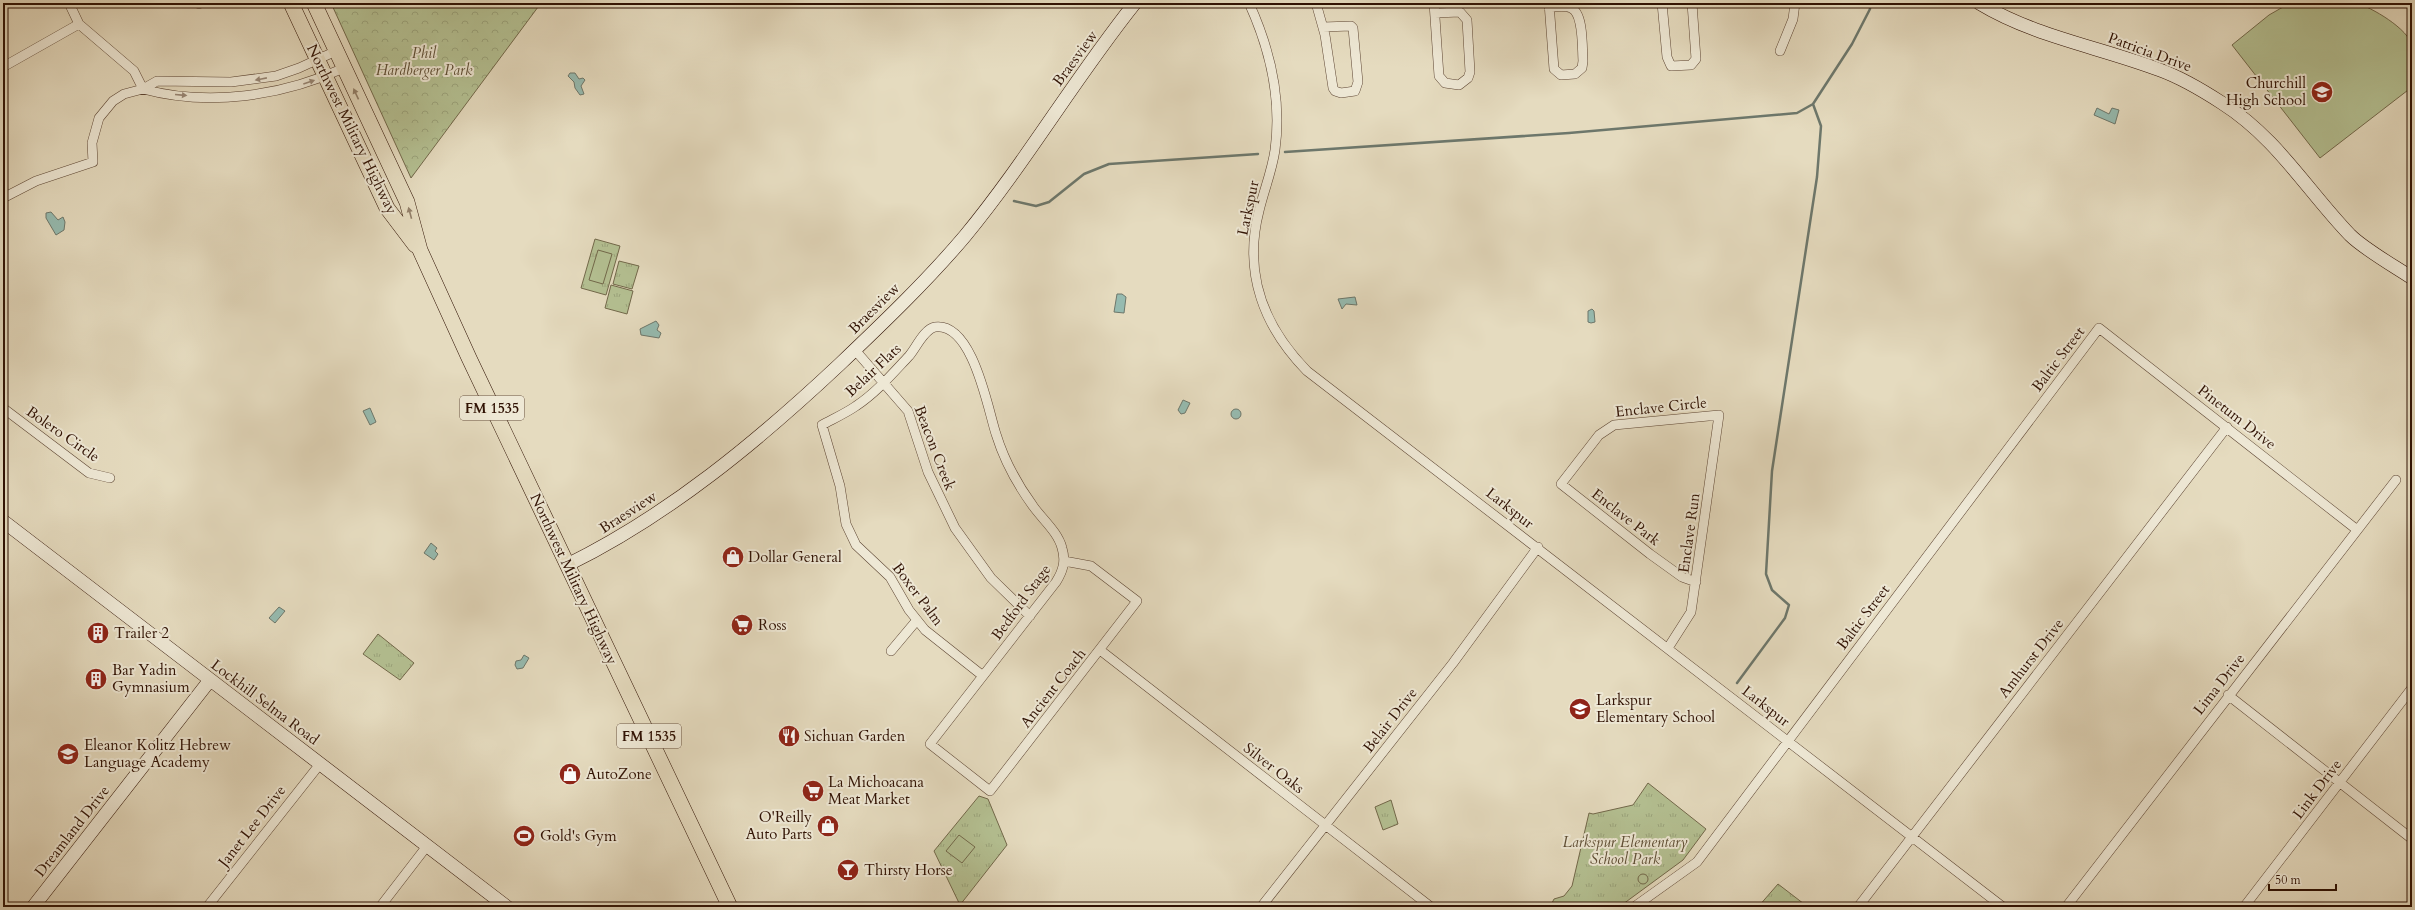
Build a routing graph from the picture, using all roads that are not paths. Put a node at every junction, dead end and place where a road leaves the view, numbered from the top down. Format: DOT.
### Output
graph roads {
  1 [pos="69,3"];
  2 [pos="291,3"];
  3 [pos="314,3"];
  4 [pos="1135,3"];
  5 [pos="1249,3"];
  6 [pos="1316,3"];
  7 [pos="1434,3"];
  8 [pos="1662,3"];
  9 [pos="1692,3"];
  10 [pos="1795,3"];
  11 [pos="1979,3"];
  12 [pos="1549,5"];
  13 [pos="1435,13"];
  14 [pos="79,24"];
  15 [pos="1323,27"];
  16 [pos="336,51"];
  17 [pos="1780,51"];
  18 [pos="317,59"];
  19 [pos="3,67"];
  20 [pos="344,68"];
  21 [pos="325,76"];
  22 [pos="231,82"];
  23 [pos="143,89"];
  24 [pos="232,97"];
  25 [pos="3,198"];
  26 [pos="420,250"];
  27 [pos="2412,278"];
  28 [pos="935,327"];
  29 [pos="2099,328"];
  30 [pos="855,350"];
  31 [pos="882,383"];
  32 [pos="3,408"];
  33 [pos="1719,415"];
  34 [pos="822,425"];
  35 [pos="2227,427"];
  36 [pos="110,478"];
  37 [pos="2396,480"];
  38 [pos="1561,484"];
  39 [pos="3,520"];
  40 [pos="2356,529"];
  41 [pos="1538,547"];
  42 [pos="1064,561"];
  43 [pos="567,565"];
  44 [pos="1696,582"];
  45 [pos="1030,616"];
  46 [pos="917,620"];
  47 [pos="1668,648"];
  48 [pos="1100,650"];
  49 [pos="891,651"];
  50 [pos="983,676"];
  51 [pos="210,680"];
  52 [pos="2412,688"];
  53 [pos="2228,695"];
  54 [pos="1788,740"];
  55 [pos="930,744"];
  56 [pos="320,764"];
  57 [pos="2339,783"];
  58 [pos="1324,825"];
  59 [pos="1912,837"];
  60 [pos="2412,839"];
  61 [pos="427,846"];
  62 [pos="33,907"];
  63 [pos="207,907"];
  64 [pos="380,907"];
  65 [pos="507,907"];
  66 [pos="730,907"];
  67 [pos="1261,907"];
  68 [pos="1431,907"];
  69 [pos="1634,907"];
  70 [pos="1858,907"];
  71 [pos="2003,907"];
  72 [pos="2066,907"];
  73 [pos="2244,907"];
  1 -- 14 [label="street"];
  2 -- 18 [label="main road, Northwest Military Highway / FM 1535"];
  3 -- 16 [label="main road, Northwest Military Highway / FM 1535"];
  4 -- 30 [label="street, Braesview"];
  5 -- 41 [label="street, Larkspur"];
  6 -- 15 [label="street"];
  7 -- 13 [label="street"];
  8 -- 9 [label="street"];
  10 -- 17 [label="street"];
  11 -- 27 [label="street, Patricia Drive"];
  12 -- 12 [label="street"];
  13 -- 13 [label="street"];
  14 -- 19 [label="street"];
  14 -- 23 [label="street"];
  15 -- 15 [label="street"];
  16 -- 18 [label="street"];
  16 -- 20 [label="main road, Northwest Military Highway / FM 1535"];
  18 -- 21 [label="main road, Northwest Military Highway / FM 1535"];
  18 -- 22 [label="street, one-way"];
  20 -- 21 [label="street"];
  26 -- 20 [label="main road, Northwest Military Highway / FM 1535, one-way"];
  24 -- 21 [label="street, one-way"];
  21 -- 26 [label="main road, Northwest Military Highway / FM 1535"];
  22 -- 23 [label="street"];
  22 -- 24 [label="street"];
  23 -- 24 [label="street, one-way"];
  23 -- 25 [label="street"];
  26 -- 43 [label="main road, Northwest Military Highway / FM 1535"];
  28 -- 31 [label="street, Belair Flats"];
  28 -- 42 [label="street, Bedford Stage"];
  29 -- 35 [label="street, Pinetum Drive"];
  29 -- 54 [label="street, Baltic Street"];
  30 -- 31 [label="street, Beacon Creek"];
  30 -- 43 [label="street, Braesview"];
  31 -- 34 [label="street, Belair Flats"];
  31 -- 45 [label="street, Beacon Creek"];
  32 -- 36 [label="street, Bolero Circle"];
  33 -- 38 [label="street, Enclave Circle"];
  33 -- 44 [label="street, Enclave Run"];
  34 -- 46 [label="street, Boxer Palm"];
  35 -- 40 [label="street, Pinetum Drive"];
  35 -- 59 [label="street, Amhurst Drive"];
  37 -- 40 [label="street, Lima Drive"];
  38 -- 44 [label="street, Enclave Park"];
  39 -- 51 [label="street, Lockhill Selma Road"];
  40 -- 53 [label="street, Lima Drive"];
  41 -- 47 [label="street, Larkspur"];
  41 -- 58 [label="street, Belair Drive"];
  42 -- 45 [label="street, Bedford Stage"];
  42 -- 48 [label="street, Ancient Coach"];
  43 -- 66 [label="main road, Northwest Military Highway / FM 1535"];
  44 -- 47 [label="street, Enclave Run"];
  45 -- 50 [label="street, Bedford Stage"];
  46 -- 49 [label="street"];
  46 -- 50 [label="street, Boxer Palm"];
  47 -- 54 [label="street, Larkspur"];
  48 -- 55 [label="street, Ancient Coach"];
  48 -- 58 [label="street, Silver Oaks"];
  50 -- 55 [label="street, Bedford Stage"];
  51 -- 56 [label="street, Lockhill Selma Road"];
  51 -- 62 [label="street, Dreamland Drive"];
  52 -- 57 [label="street, Link Drive"];
  53 -- 57 [label="street"];
  53 -- 72 [label="street, Lima Drive"];
  54 -- 59 [label="street, Larkspur"];
  54 -- 69 [label="street, Baltic Street"];
  56 -- 61 [label="street, Lockhill Selma Road"];
  56 -- 63 [label="street, Janet Lee Drive"];
  57 -- 60 [label="street"];
  57 -- 73 [label="street, Link Drive"];
  58 -- 67 [label="street, Belair Drive"];
  58 -- 68 [label="street, Silver Oaks"];
  59 -- 70 [label="street, Amhurst Drive"];
  59 -- 71 [label="street, Larkspur"];
  61 -- 64 [label="street"];
  61 -- 65 [label="street, Lockhill Selma Road"];
}
